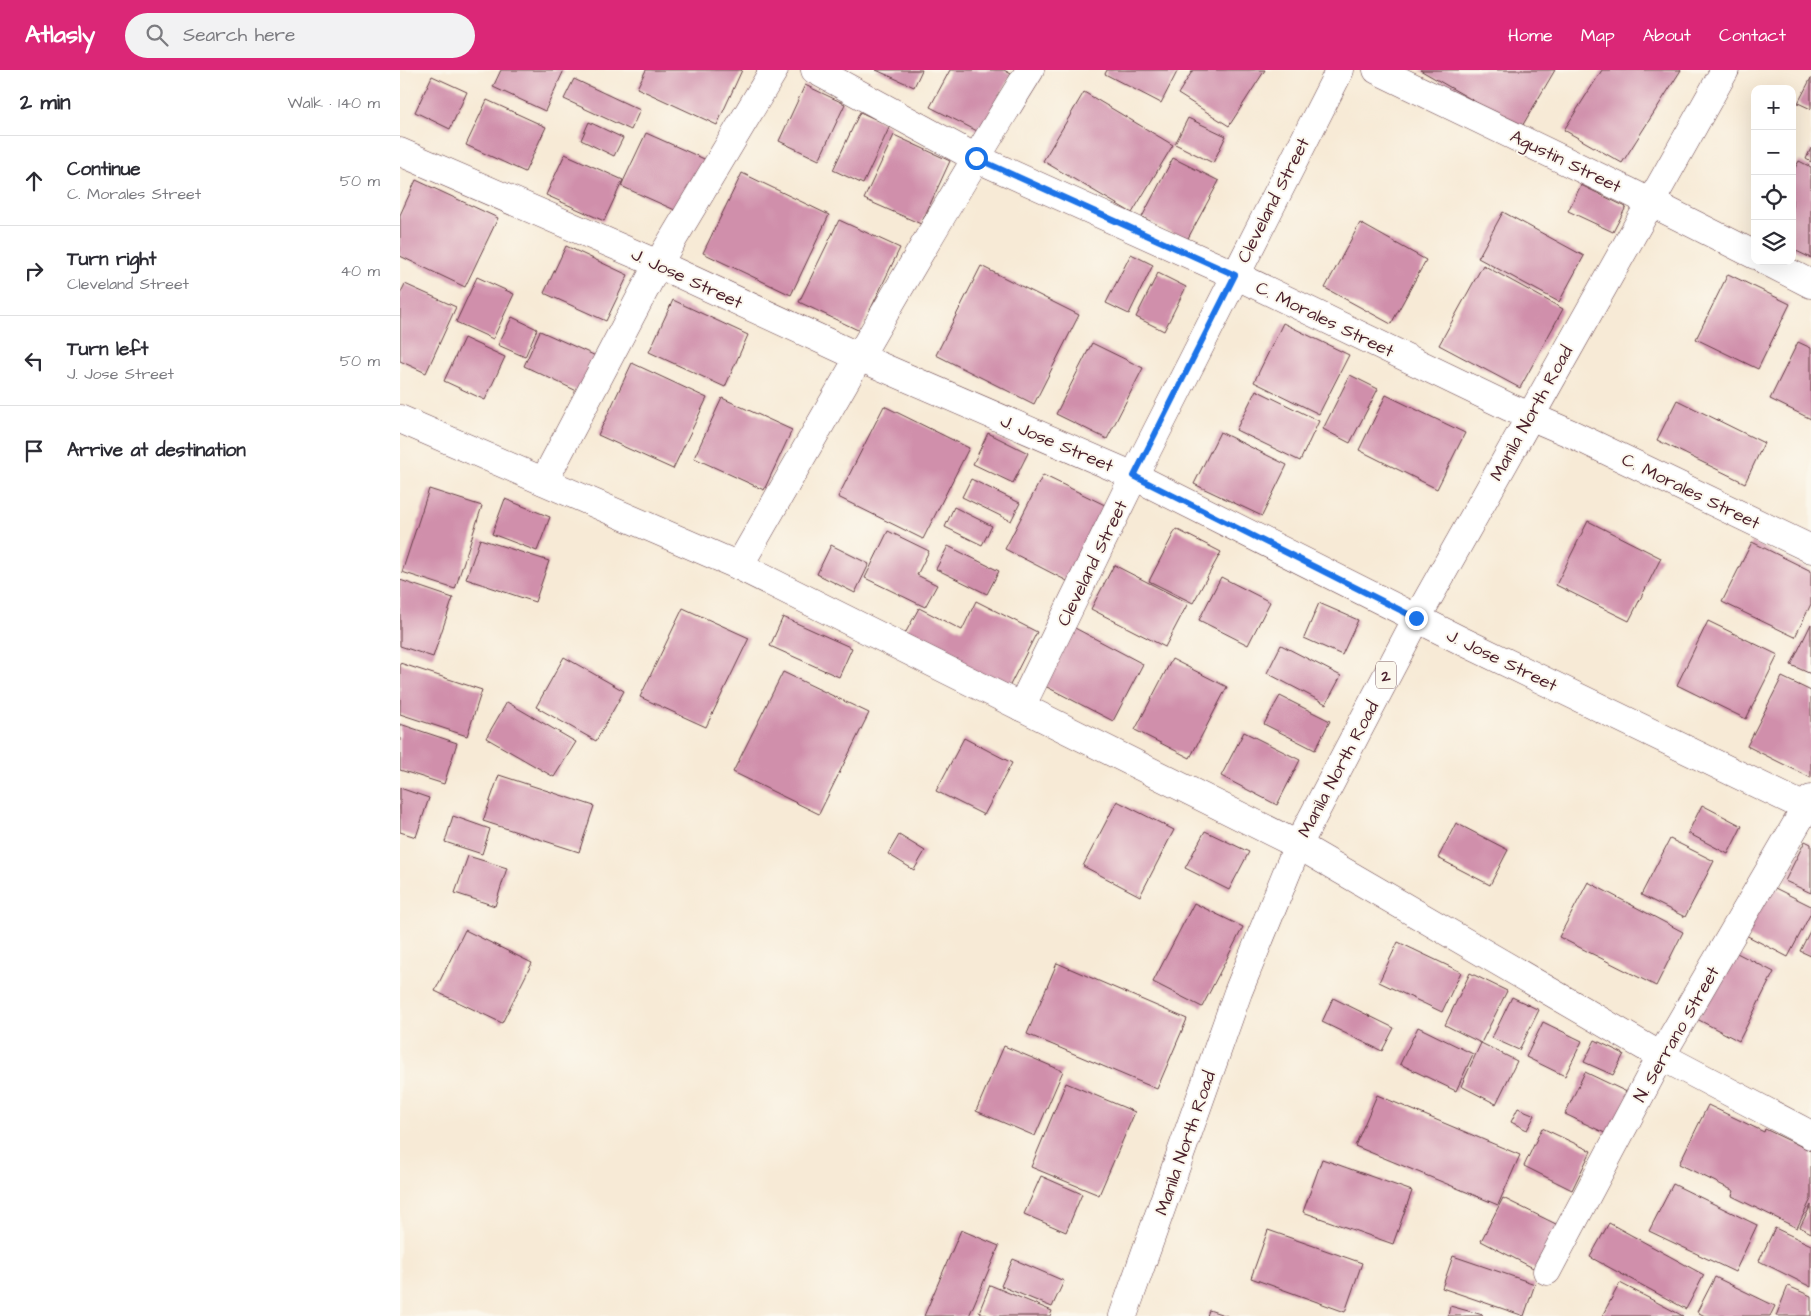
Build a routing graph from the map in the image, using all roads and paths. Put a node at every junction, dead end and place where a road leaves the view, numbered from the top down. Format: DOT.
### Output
graph roads {
  1 [pos="774,70"];
  2 [pos="815,70"];
  3 [pos="1030,70"];
  4 [pos="1340,70"];
  5 [pos="1377,70"];
  6 [pos="1725,70"];
  7 [pos="400,152"];
  8 [pos="976,158"];
  9 [pos="1650,202"];
  10 [pos="1751,253"];
  11 [pos="658,264"];
  12 [pos="1774,265"];
  13 [pos="1235,275"];
  14 [pos="1811,284"];
  15 [pos="859,357"];
  16 [pos="1530,415"];
  17 [pos="400,419"];
  18 [pos="1134,476"];
  19 [pos="544,481"];
  20 [pos="1811,549"];
  21 [pos="739,566"];
  22 [pos="1416,618"];
  23 [pos="1021,707"];
  24 [pos="1810,806"];
  25 [pos="1298,844"];
  26 [pos="1661,1056"];
  27 [pos="1811,1135"];
  28 [pos="1547,1271"];
  29 [pos="1123,1316"];
  1 -- 11 [label="main road"];
  2 -- 8 [label="main road, C. Morales Street"];
  3 -- 8 [label="main road"];
  4 -- 13 [label="main road, Cleveland Street"];
  5 -- 9 [label="main road, Agustin Street"];
  6 -- 9 [label="main road, Manila North Road / 2"];
  7 -- 11 [label="main road, J. Jose Street"];
  8 -- 13 [label="main road, C. Morales Street"];
  8 -- 15 [label="main road"];
  9 -- 10 [label="main road, Agustin Street"];
  9 -- 16 [label="main road, Manila North Road / 2"];
  11 -- 15 [label="main road, J. Jose Street"];
  11 -- 19 [label="main road"];
  12 -- 14 [label="main road"];
  13 -- 16 [label="main road, C. Morales Street"];
  13 -- 18 [label="main road, Cleveland Street"];
  15 -- 18 [label="main road, J. Jose Street"];
  15 -- 21 [label="main road"];
  16 -- 20 [label="main road, C. Morales Street"];
  16 -- 22 [label="main road, Manila North Road / 2"];
  17 -- 19 [label="main road"];
  18 -- 22 [label="main road, J. Jose Street"];
  18 -- 23 [label="main road, Cleveland Street"];
  19 -- 21 [label="main road"];
  21 -- 23 [label="main road"];
  22 -- 24 [label="main road, J. Jose Street"];
  22 -- 25 [label="main road, Manila North Road / 2"];
  23 -- 25 [label="main road"];
  24 -- 26 [label="main road, N. Serrano Street"];
  25 -- 26 [label="main road"];
  25 -- 29 [label="main road, Manila North Road / 2"];
  26 -- 27 [label="main road"];
  26 -- 28 [label="main road, N. Serrano Street"];
}
